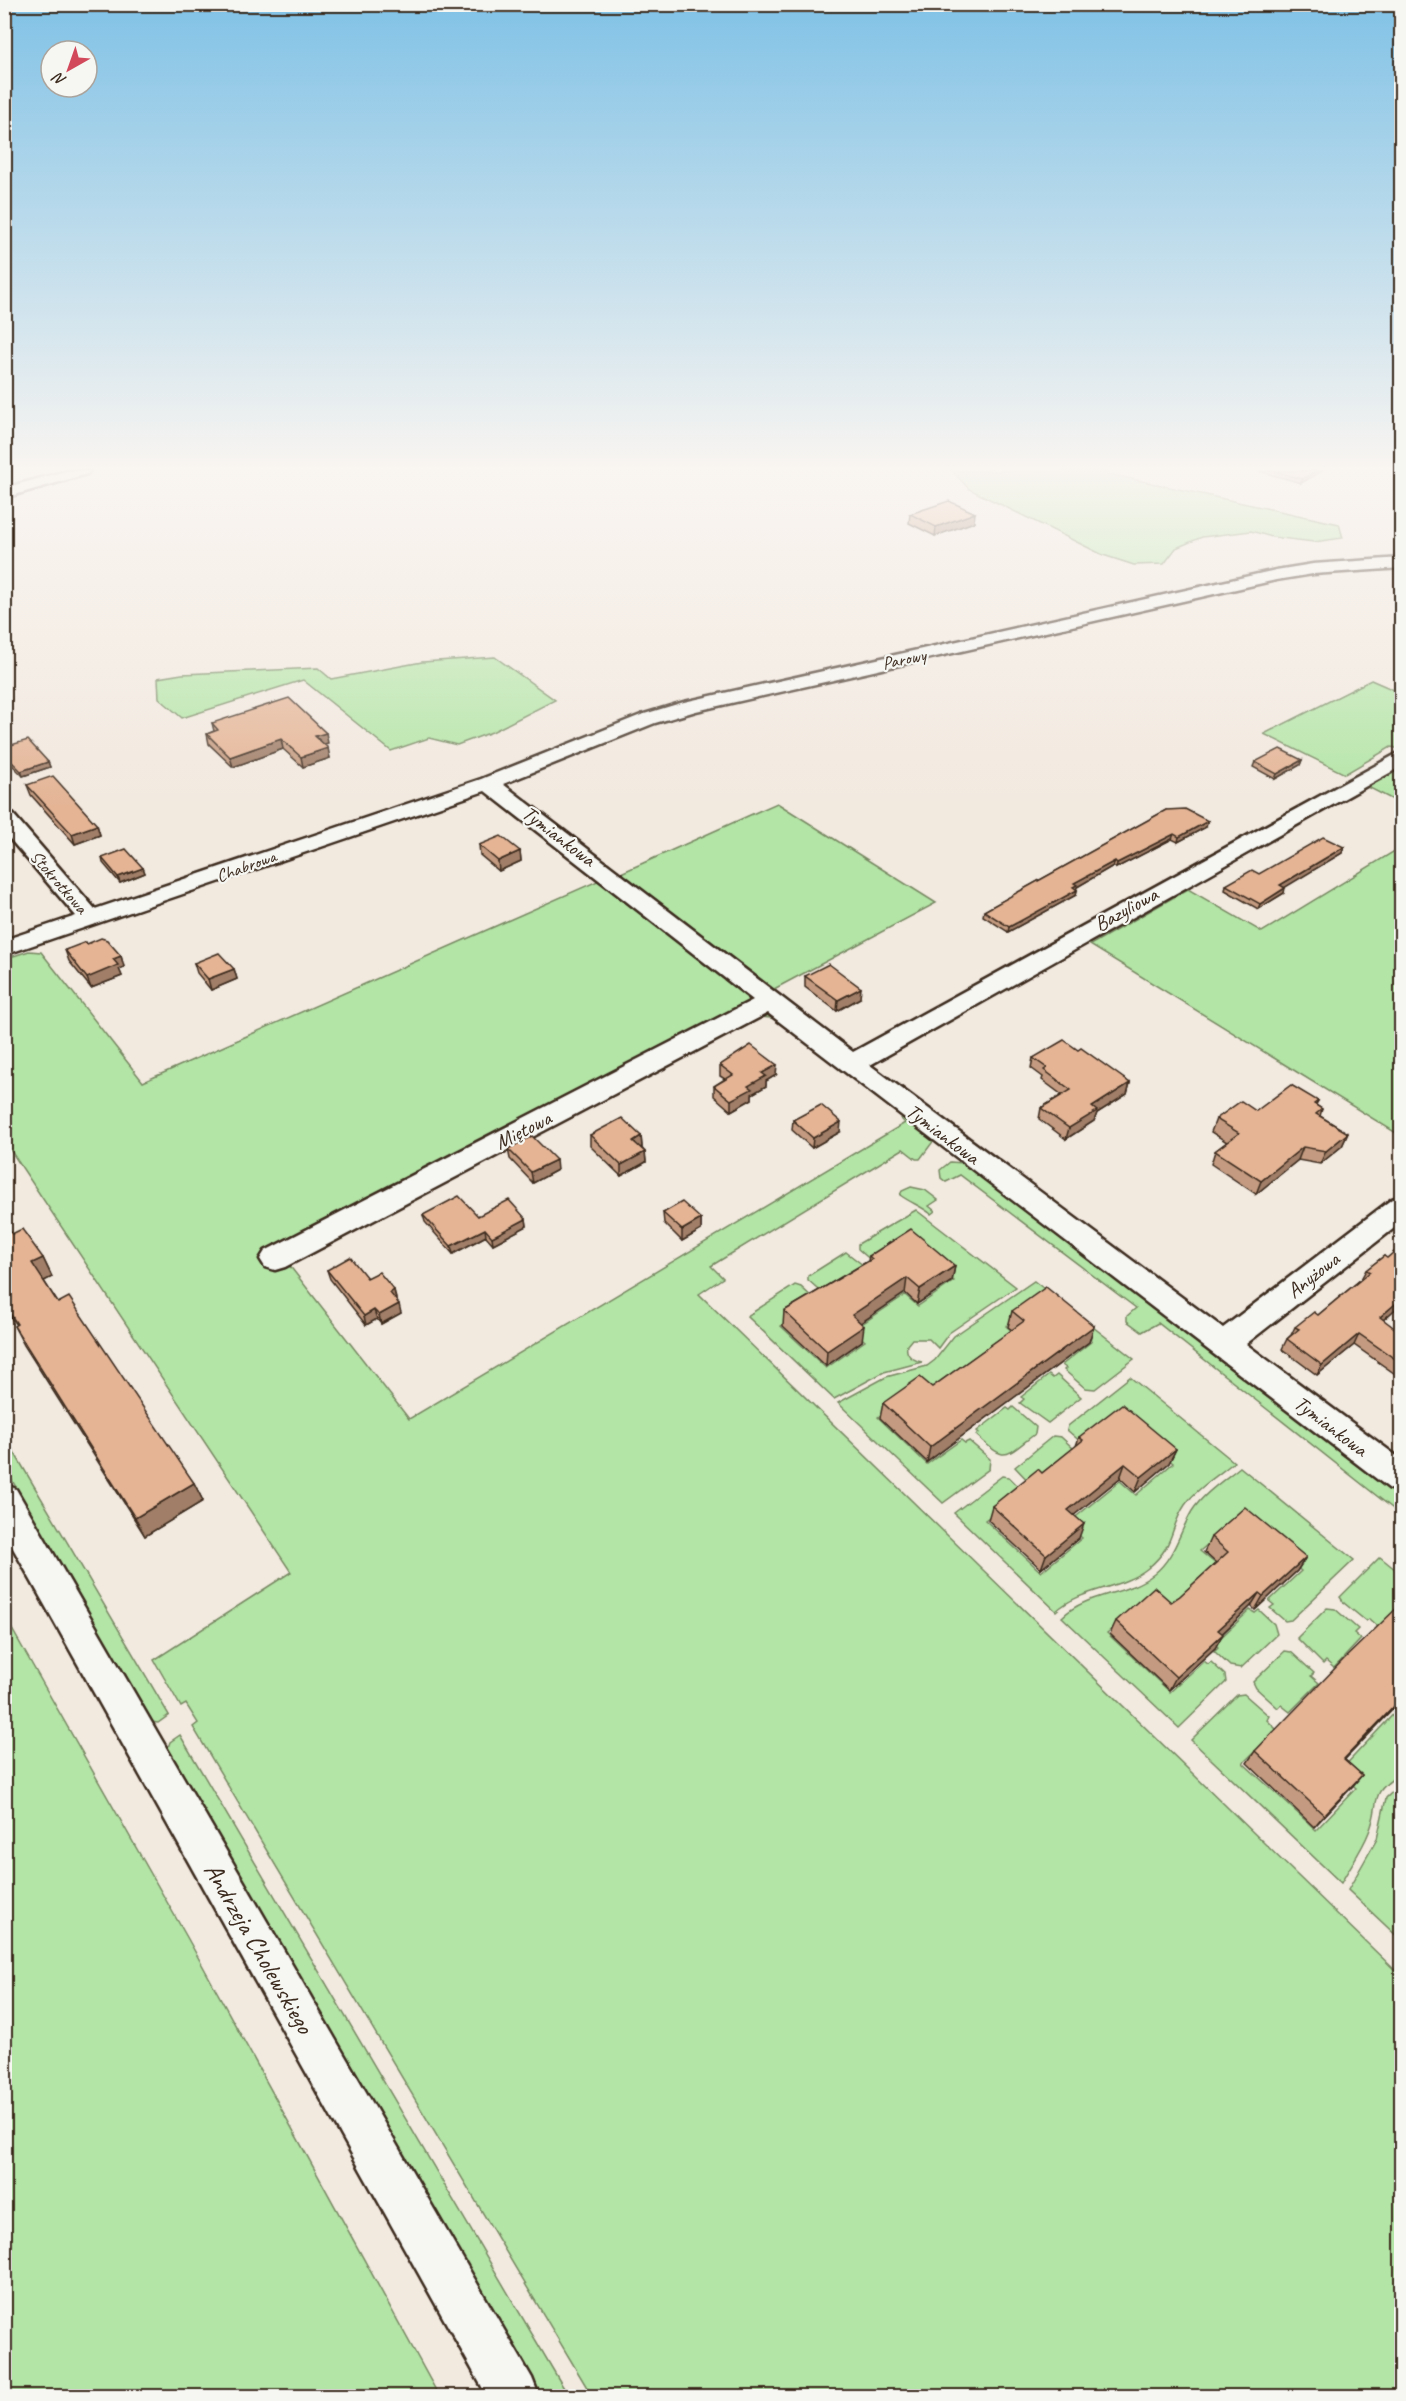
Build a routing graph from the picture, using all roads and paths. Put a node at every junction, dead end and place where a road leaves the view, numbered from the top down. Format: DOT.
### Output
graph roads {
  1 [pos="1240,583"];
  2 [pos="1401,757"];
  3 [pos="488,783"];
  4 [pos="4,818"];
  5 [pos="91,919"];
  6 [pos="4,948"];
  7 [pos="771,1001"];
  8 [pos="852,1064"];
  9 [pos="1401,1206"];
  10 [pos="274,1259"];
  11 [pos="1224,1344"];
  12 [pos="1396,1467"];
  13 [pos="4,1499"];
  14 [pos="514,2397"];
  1 -- 3 [label="street, Parowy"];
  2 -- 8 [label="street, Bazyliowa"];
  3 -- 5 [label="street, Chabrowa"];
  3 -- 7 [label="street, Tymiankowa"];
  4 -- 5 [label="street, Stokrotkowa"];
  5 -- 6 [label="street, Chabrowa"];
  7 -- 8 [label="street, Tymiankowa"];
  7 -- 10 [label="street, Miętowa"];
  8 -- 11 [label="street, Tymiankowa"];
  9 -- 11 [label="street, Anyżowa"];
  11 -- 12 [label="street, Tymiankowa"];
  13 -- 14 [label="street, Andrzeja Cholewskiego"];
}
